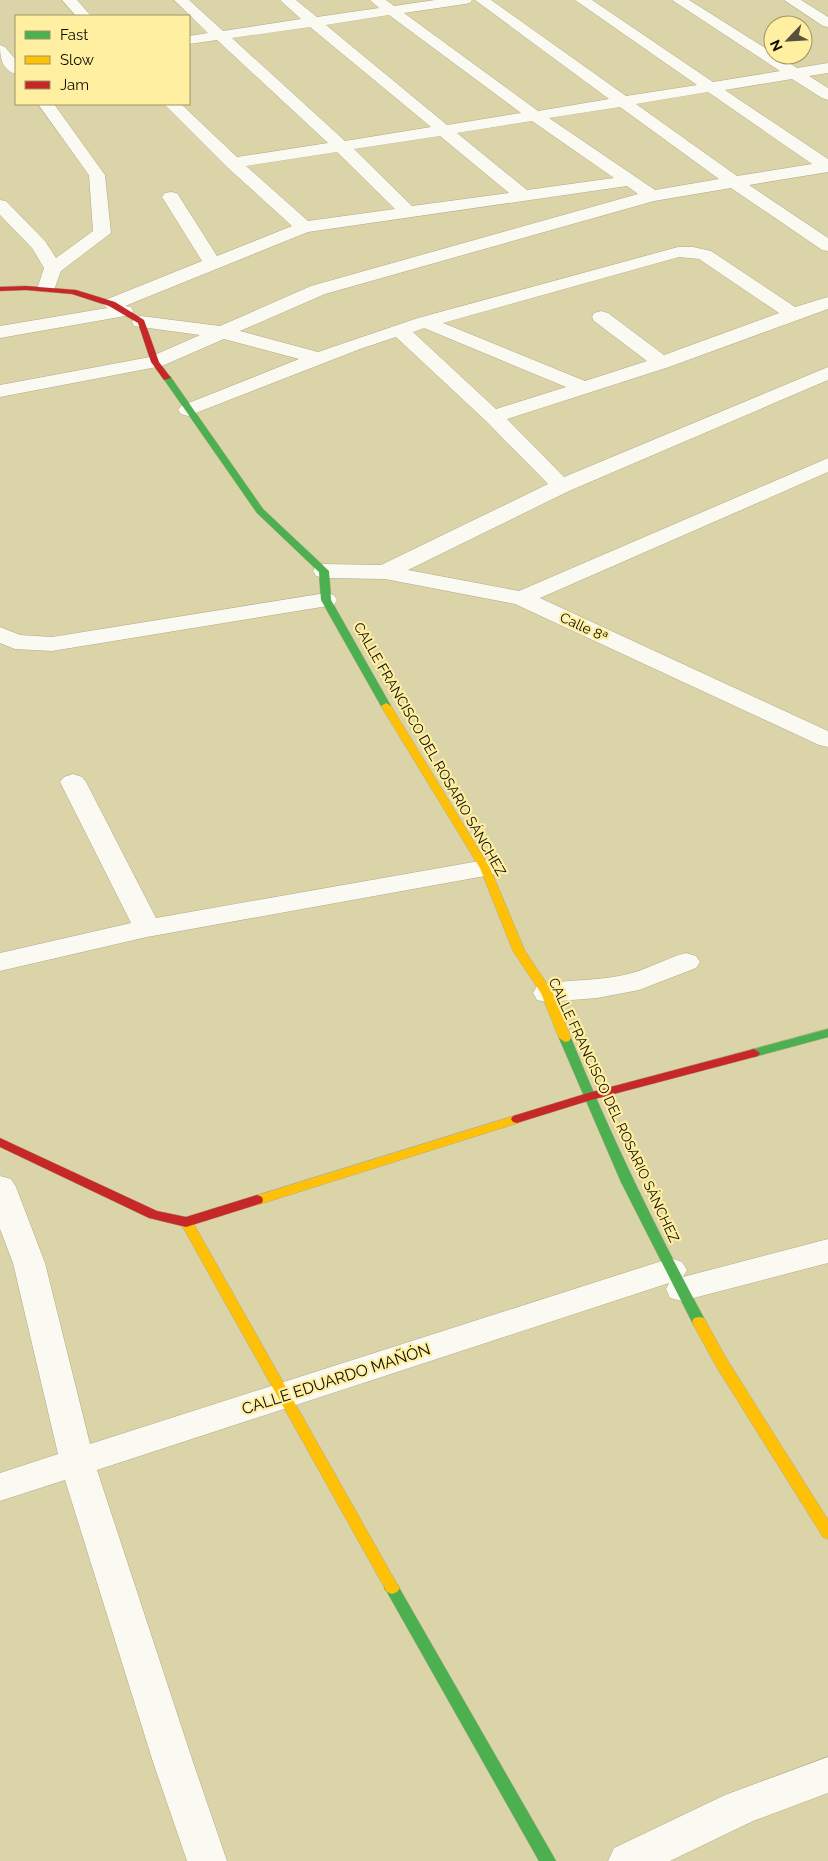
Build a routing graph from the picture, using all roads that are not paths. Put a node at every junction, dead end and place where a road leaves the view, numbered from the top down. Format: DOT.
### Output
graph roads {
  1 [pos="68,0"];
  2 [pos="181,0"];
  3 [pos="287,0"];
  4 [pos="377,0"];
  5 [pos="465,0"];
  6 [pos="482,0"];
  7 [pos="582,0"];
  8 [pos="679,0"];
  9 [pos="791,0"];
  10 [pos="391,11"];
  11 [pos="83,15"];
  12 [pos="313,22"];
  13 [pos="828,22"];
  14 [pos="220,36"];
  15 [pos="190,40"];
  16 [pos="0,50"];
  17 [pos="11,67"];
  18 [pos="828,68"];
  19 [pos="794,73"];
  20 [pos="710,87"];
  21 [pos="828,94"];
  22 [pos="622,101"];
  23 [pos="47,105"];
  24 [pos="173,105"];
  25 [pos="535,116"];
  26 [pos="442,130"];
  27 [pos="341,146"];
  28 [pos="233,163"];
  29 [pos="828,166"];
  30 [pos="629,181"];
  31 [pos="734,182"];
  32 [pos="522,196"];
  33 [pos="652,196"];
  34 [pos="171,197"];
  35 [pos="0,205"];
  36 [pos="409,212"];
  37 [pos="304,227"];
  38 [pos="828,246"];
  39 [pos="213,264"];
  40 [pos="53,268"];
  41 [pos="0,289"];
  42 [pos="46,290"];
  43 [pos="828,303"];
  44 [pos="118,307"];
  45 [pos="793,314"];
  46 [pos="601,317"];
  47 [pos="141,322"];
  48 [pos="425,322"];
  49 [pos="399,330"];
  50 [pos="0,332"];
  51 [pos="221,332"];
  52 [pos="317,358"];
  53 [pos="155,362"];
  54 [pos="662,363"];
  55 [pos="828,373"];
  56 [pos="585,388"];
  57 [pos="0,391"];
  58 [pos="188,410"];
  59 [pos="493,417"];
  60 [pos="828,464"];
  61 [pos="561,486"];
  62 [pos="324,571"];
  63 [pos="385,572"];
  64 [pos="521,598"];
  65 [pos="326,600"];
  66 [pos="0,634"];
  67 [pos="828,740"];
  68 [pos="73,782"];
  69 [pos="485,868"];
  70 [pos="148,928"];
  71 [pos="0,962"];
  72 [pos="686,962"];
  73 [pos="547,993"];
  74 [pos="828,1033"];
  75 [pos="588,1097"];
  76 [pos="0,1142"];
  77 [pos="0,1188"];
  78 [pos="186,1222"];
  79 [pos="828,1251"];
  80 [pos="676,1280"];
  81 [pos="286,1396"];
  82 [pos="77,1462"];
  83 [pos="0,1487"];
  84 [pos="828,1533"];
  85 [pos="828,1775"];
  86 [pos="207,1861"];
  87 [pos="548,1861"];
  88 [pos="628,1861"];
  1 -- 11 [label="street"];
  2 -- 14 [label="street"];
  3 -- 12 [label="street"];
  4 -- 10 [label="street"];
  5 -- 10 [label="street"];
  6 -- 22 [label="street"];
  7 -- 20 [label="street"];
  8 -- 19 [label="street"];
  9 -- 13 [label="street"];
  10 -- 12 [label="street"];
  10 -- 25 [label="street"];
  12 -- 14 [label="street"];
  12 -- 26 [label="street"];
  14 -- 15 [label="street"];
  14 -- 27 [label="street"];
  16 -- 17 [label="street"];
  18 -- 19 [label="street"];
  19 -- 20 [label="street"];
  19 -- 21 [label="street"];
  20 -- 22 [label="street"];
  20 -- 29 [label="street"];
  22 -- 25 [label="street"];
  22 -- 31 [label="street"];
  23 -- 40 [label="street"];
  24 -- 28 [label="street"];
  25 -- 26 [label="street"];
  25 -- 30 [label="street"];
  26 -- 27 [label="street"];
  26 -- 32 [label="street"];
  27 -- 28 [label="street"];
  27 -- 36 [label="street"];
  28 -- 37 [label="street"];
  29 -- 31 [label="street"];
  30 -- 32 [label="street"];
  30 -- 33 [label="street"];
  31 -- 33 [label="street"];
  31 -- 38 [label="street"];
  32 -- 36 [label="street"];
  33 -- 51 [label="street"];
  34 -- 39 [label="street"];
  35 -- 40 [label="street"];
  36 -- 37 [label="street"];
  37 -- 39 [label="street"];
  39 -- 44 [label="street"];
  40 -- 42 [label="street"];
  41 -- 42 [label="street"];
  42 -- 44 [label="street"];
  43 -- 45 [label="street"];
  44 -- 47 [label="street"];
  44 -- 50 [label="street"];
  45 -- 48 [label="street"];
  45 -- 54 [label="street"];
  46 -- 54 [label="street"];
  47 -- 51 [label="street"];
  47 -- 53 [label="street"];
  48 -- 49 [label="street"];
  48 -- 56 [label="street"];
  49 -- 52 [label="street"];
  49 -- 59 [label="street"];
  51 -- 52 [label="street"];
  51 -- 53 [label="street"];
  52 -- 58 [label="street"];
  53 -- 57 [label="street"];
  53 -- 58 [label="street"];
  54 -- 56 [label="street"];
  55 -- 61 [label="street"];
  56 -- 59 [label="street"];
  58 -- 62 [label="street"];
  59 -- 61 [label="street"];
  60 -- 64 [label="street"];
  61 -- 63 [label="street"];
  62 -- 63 [label="street, Calle 8ª"];
  62 -- 65 [label="street, CALLE FRANCISCO DEL ROSARIO SÁNCHEZ"];
  63 -- 64 [label="street, Calle 8ª"];
  64 -- 67 [label="street, Calle 8ª"];
  65 -- 66 [label="street"];
  65 -- 69 [label="street, CALLE FRANCISCO DEL ROSARIO SÁNCHEZ"];
  68 -- 70 [label="street"];
  69 -- 70 [label="street"];
  69 -- 73 [label="street, CALLE FRANCISCO DEL ROSARIO SÁNCHEZ"];
  70 -- 71 [label="street"];
  72 -- 73 [label="street"];
  73 -- 75 [label="street, CALLE FRANCISCO DEL ROSARIO SÁNCHEZ"];
  74 -- 75 [label="street"];
  75 -- 78 [label="street"];
  75 -- 80 [label="street, CALLE FRANCISCO DEL ROSARIO SÁNCHEZ"];
  76 -- 78 [label="street"];
  77 -- 82 [label="street"];
  78 -- 81 [label="street"];
  79 -- 80 [label="street, CALLE EDUARDO MAÑÓN"];
  80 -- 81 [label="street, CALLE EDUARDO MAÑÓN"];
  80 -- 84 [label="street, CALLE FRANCISCO DEL ROSARIO SÁNCHEZ"];
  81 -- 82 [label="street, CALLE EDUARDO MAÑÓN"];
  81 -- 87 [label="street"];
  82 -- 83 [label="street, CALLE EDUARDO MAÑÓN"];
  82 -- 86 [label="street"];
  85 -- 88 [label="street"];
}
